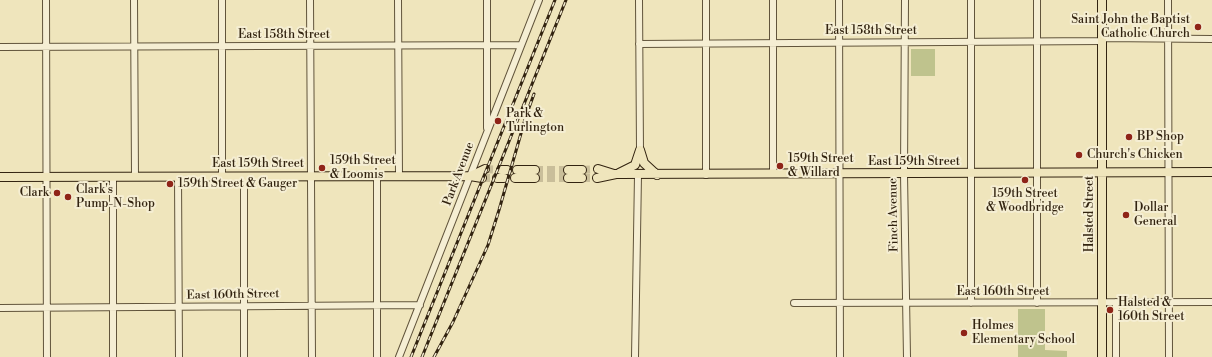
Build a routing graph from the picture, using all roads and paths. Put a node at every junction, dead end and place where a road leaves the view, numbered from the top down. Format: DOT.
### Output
graph roads {
  1 [pos="46,0"];
  2 [pos="134,0"];
  3 [pos="222,0"];
  4 [pos="310,0"];
  5 [pos="398,0"];
  6 [pos="486,0"];
  7 [pos="540,0"];
  8 [pos="639,0"];
  9 [pos="706,0"];
  10 [pos="772,0"];
  11 [pos="839,0"];
  12 [pos="905,0"];
  13 [pos="971,0"];
  14 [pos="1037,0"];
  15 [pos="1102,0"];
  16 [pos="1168,0"];
  17 [pos="1169,38"];
  18 [pos="1212,39"];
  19 [pos="1102,40"];
  20 [pos="1037,41"];
  21 [pos="839,42"];
  22 [pos="905,42"];
  23 [pos="971,42"];
  24 [pos="706,43"];
  25 [pos="773,43"];
  26 [pos="640,44"];
  27 [pos="486,45"];
  28 [pos="522,45"];
  29 [pos="222,46"];
  30 [pos="310,46"];
  31 [pos="398,46"];
  32 [pos="0,47"];
  33 [pos="46,47"];
  34 [pos="134,47"];
  35 [pos="487,132"];
  36 [pos="640,150"];
  37 [pos="485,170"];
  38 [pos="517,170"];
  39 [pos="1102,172"];
  40 [pos="1169,172"];
  41 [pos="1212,172"];
  42 [pos="1037,173"];
  43 [pos="568,174"];
  44 [pos="582,174"];
  45 [pos="598,174"];
  46 [pos="616,174"];
  47 [pos="773,174"];
  48 [pos="839,174"];
  49 [pos="904,174"];
  50 [pos="970,174"];
  51 [pos="638,175"];
  52 [pos="656,175"];
  53 [pos="706,175"];
  54 [pos="113,176"];
  55 [pos="134,176"];
  56 [pos="178,176"];
  57 [pos="222,176"];
  58 [pos="244,176"];
  59 [pos="310,176"];
  60 [pos="377,176"];
  61 [pos="399,176"];
  62 [pos="470,176"];
  63 [pos="0,177"];
  64 [pos="46,177"];
  65 [pos="482,178"];
  66 [pos="515,178"];
  67 [pos="1102,302"];
  68 [pos="1116,302"];
  69 [pos="1169,302"];
  70 [pos="1212,302"];
  71 [pos="794,303"];
  72 [pos="840,303"];
  73 [pos="906,303"];
  74 [pos="971,303"];
  75 [pos="1037,303"];
  76 [pos="420,305"];
  77 [pos="244,306"];
  78 [pos="312,306"];
  79 [pos="376,306"];
  80 [pos="179,307"];
  81 [pos="0,308"];
  82 [pos="47,308"];
  83 [pos="113,308"];
  84 [pos="47,357"];
  85 [pos="113,357"];
  86 [pos="179,357"];
  87 [pos="244,357"];
  88 [pos="312,357"];
  89 [pos="377,357"];
  90 [pos="399,357"];
  91 [pos="635,357"];
  92 [pos="840,357"];
  93 [pos="907,357"];
  94 [pos="1102,357"];
  95 [pos="1116,357"];
  96 [pos="1169,357"];
  1 -- 33 [label="street"];
  2 -- 34 [label="street"];
  3 -- 29 [label="street"];
  4 -- 30 [label="street"];
  5 -- 31 [label="street"];
  6 -- 27 [label="street"];
  7 -- 28 [label="street, Park Avenue"];
  8 -- 26 [label="street"];
  9 -- 24 [label="street"];
  10 -- 25 [label="street"];
  11 -- 21 [label="street"];
  12 -- 22 [label="street, Finch Avenue"];
  13 -- 23 [label="street"];
  14 -- 20 [label="street"];
  15 -- 19 [label="main road, Halsted Street"];
  16 -- 17 [label="street"];
  17 -- 18 [label="street, East 158th Street"];
  17 -- 19 [label="street, East 158th Street"];
  17 -- 40 [label="street"];
  19 -- 20 [label="street, East 158th Street"];
  19 -- 39 [label="main road, Halsted Street"];
  20 -- 23 [label="street, East 158th Street"];
  20 -- 42 [label="street"];
  21 -- 22 [label="street, East 158th Street"];
  21 -- 25 [label="street, East 158th Street"];
  21 -- 48 [label="street"];
  22 -- 23 [label="street, East 158th Street"];
  22 -- 49 [label="street, Finch Avenue"];
  23 -- 50 [label="street"];
  24 -- 25 [label="street, East 158th Street"];
  24 -- 26 [label="street, East 158th Street"];
  24 -- 53 [label="street"];
  25 -- 47 [label="street"];
  26 -- 36 [label="street"];
  27 -- 28 [label="street, East 158th Street"];
  27 -- 31 [label="street, East 158th Street"];
  27 -- 35 [label="street"];
  28 -- 35 [label="street, Park Avenue"];
  29 -- 30 [label="street, East 158th Street"];
  29 -- 34 [label="street, East 158th Street"];
  29 -- 57 [label="street"];
  30 -- 31 [label="street, East 158th Street"];
  30 -- 59 [label="street"];
  31 -- 61 [label="street"];
  32 -- 33 [label="street, East 158th Street"];
  33 -- 34 [label="street, East 158th Street"];
  33 -- 64 [label="street"];
  34 -- 55 [label="street"];
  35 -- 62 [label="street, Park Avenue"];
  36 -- 46 [label="main road"];
  36 -- 52 [label="main road"];
  37 -- 62 [label="main road, East 159th Street"];
  38 -- 66 [label="main road"];
  39 -- 40 [label="main road, East 159th Street"];
  39 -- 42 [label="main road, East 159th Street"];
  39 -- 67 [label="main road, Halsted Street"];
  40 -- 41 [label="main road, East 159th Street"];
  40 -- 69 [label="street"];
  42 -- 50 [label="main road, East 159th Street"];
  42 -- 75 [label="street"];
  43 -- 44 [label="main road"];
  45 -- 46 [label="main road, East 159th Street"];
  46 -- 51 [label="main road, East 159th Street"];
  47 -- 48 [label="main road, East 159th Street"];
  47 -- 53 [label="main road, East 159th Street"];
  48 -- 49 [label="main road, East 159th Street"];
  48 -- 72 [label="street"];
  49 -- 50 [label="main road, East 159th Street"];
  49 -- 73 [label="street, Finch Avenue"];
  50 -- 74 [label="street"];
  51 -- 52 [label="main road, East 159th Street"];
  51 -- 91 [label="street"];
  52 -- 53 [label="main road, East 159th Street"];
  54 -- 55 [label="main road, East 159th Street"];
  54 -- 64 [label="main road, East 159th Street"];
  54 -- 83 [label="street"];
  55 -- 56 [label="main road, East 159th Street"];
  56 -- 57 [label="main road, East 159th Street"];
  56 -- 80 [label="street"];
  57 -- 58 [label="main road, East 159th Street"];
  58 -- 59 [label="main road, East 159th Street"];
  58 -- 77 [label="street"];
  59 -- 60 [label="main road, East 159th Street"];
  59 -- 78 [label="street"];
  60 -- 61 [label="main road, East 159th Street"];
  60 -- 79 [label="street"];
  61 -- 62 [label="main road, East 159th Street"];
  62 -- 65 [label="main road, East 159th Street"];
  62 -- 76 [label="street, Park Avenue"];
  63 -- 64 [label="main road, East 159th Street"];
  64 -- 82 [label="street"];
  67 -- 68 [label="street, East 160th Street"];
  67 -- 75 [label="street, East 160th Street"];
  67 -- 94 [label="main road, Halsted Street"];
  68 -- 69 [label="street, East 160th Street"];
  68 -- 95 [label="street"];
  69 -- 70 [label="street, East 160th Street"];
  69 -- 96 [label="street"];
  71 -- 72 [label="street, East 160th Street"];
  72 -- 73 [label="street, East 160th Street"];
  72 -- 92 [label="street"];
  73 -- 74 [label="street, East 160th Street"];
  73 -- 93 [label="street, Finch Avenue"];
  74 -- 75 [label="street, East 160th Street"];
  76 -- 79 [label="street, East 160th Street"];
  76 -- 90 [label="street, Park Avenue"];
  77 -- 78 [label="street, East 160th Street"];
  77 -- 80 [label="street, East 160th Street"];
  77 -- 87 [label="street"];
  78 -- 79 [label="street, East 160th Street"];
  78 -- 88 [label="street"];
  79 -- 89 [label="street"];
  80 -- 83 [label="street, East 160th Street"];
  80 -- 86 [label="street"];
  81 -- 82 [label="street, East 160th Street"];
  82 -- 83 [label="street, East 160th Street"];
  82 -- 84 [label="street"];
  83 -- 85 [label="street"];
}
